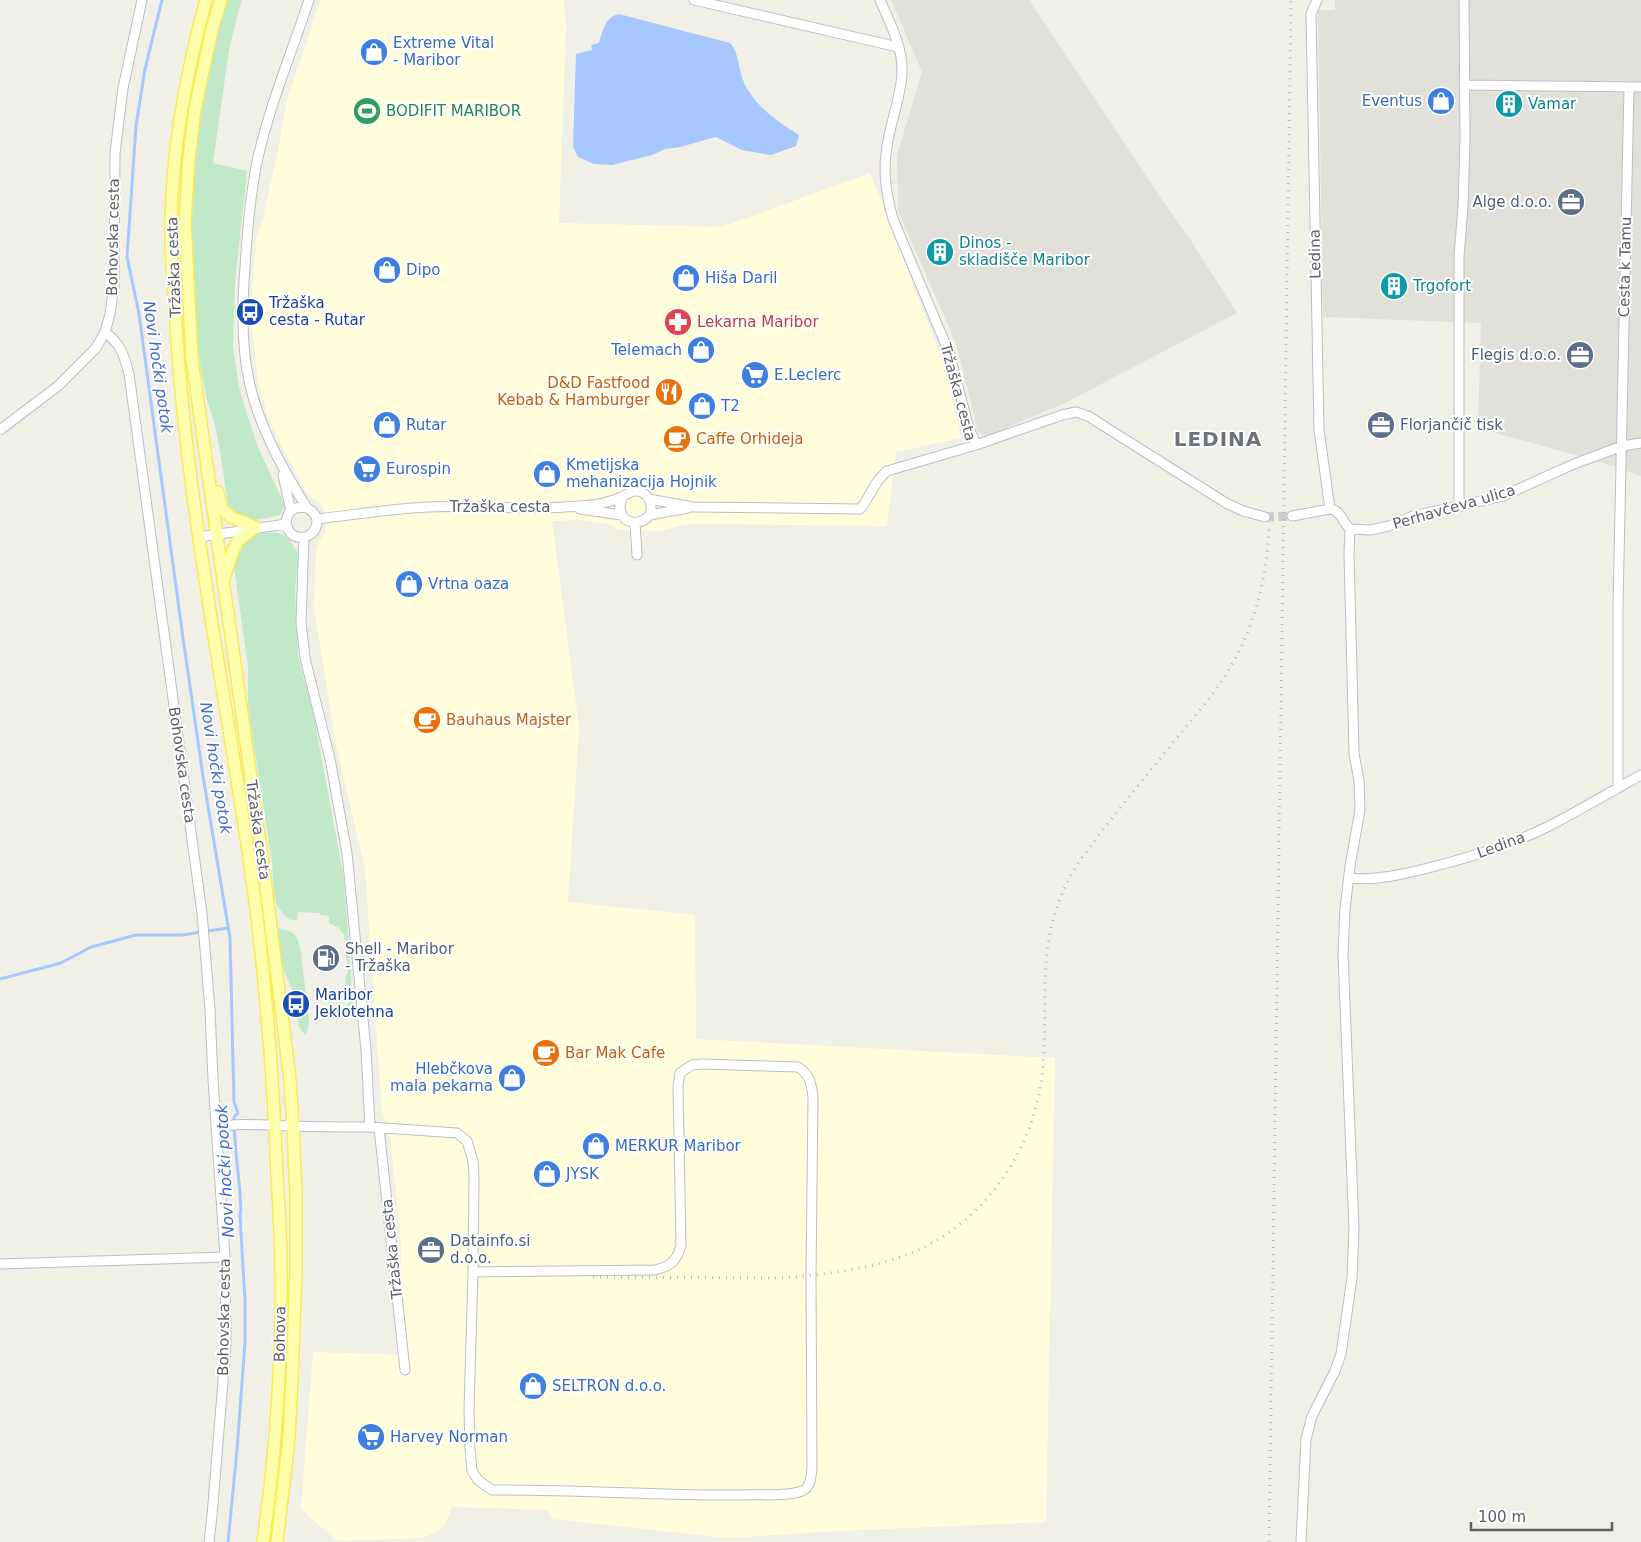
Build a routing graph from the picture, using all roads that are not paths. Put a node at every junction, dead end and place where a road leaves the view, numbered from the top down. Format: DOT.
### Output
graph roads {
  1 [pos="142,0"];
  2 [pos="206,0"];
  3 [pos="221,0"];
  4 [pos="309,0"];
  5 [pos="694,0"];
  6 [pos="880,0"];
  7 [pos="1317,0"];
  8 [pos="1464,0"];
  9 [pos="898,47"];
  10 [pos="1466,85"];
  11 [pos="1629,87"];
  12 [pos="1641,87"];
  13 [pos="105,332"];
  14 [pos="0,430"];
  15 [pos="1641,444"];
  16 [pos="976,445"];
  17 [pos="1622,446"];
  18 [pos="206,459"];
  19 [pos="281,465"];
  20 [pos="622,497"];
  21 [pos="649,499"];
  22 [pos="565,507"];
  23 [pos="693,507"];
  24 [pos="1459,507"];
  25 [pos="307,508"];
  26 [pos="1330,509"];
  27 [pos="291,511"];
  28 [pos="621,514"];
  29 [pos="650,515"];
  30 [pos="1264,516"];
  31 [pos="1292,516"];
  32 [pos="317,519"];
  33 [pos="636,523"];
  34 [pos="286,524"];
  35 [pos="255,527"];
  36 [pos="1350,529"];
  37 [pos="217,534"];
  38 [pos="200,536"];
  39 [pos="304,537"];
  40 [pos="637,555"];
  41 [pos="224,580"];
  42 [pos="1641,775"];
  43 [pos="1618,788"];
  44 [pos="1349,878"];
  45 [pos="275,1125"];
  46 [pos="220,1126"];
  47 [pos="293,1126"];
  48 [pos="370,1127"];
  49 [pos="380,1128"];
  50 [pos="225,1257"];
  51 [pos="0,1264"];
  52 [pos="473,1272"];
  53 [pos="405,1370"];
  54 [pos="209,1542"];
  55 [pos="263,1542"];
  56 [pos="277,1542"];
  57 [pos="1301,1542"];
  1 -- 13 [label="street, Bohovska cesta"];
  2 -- 38 [label="main road, Tržaška cesta"];
  3 -- 18 [label="main road, Tržaška cesta"];
  4 -- 19 [label="street"];
  5 -- 9 [label="street"];
  6 -- 9 [label="street, Tržaška cesta"];
  7 -- 26 [label="street, Ledina"];
  8 -- 10 [label="street"];
  9 -- 16 [label="street, Tržaška cesta"];
  10 -- 11 [label="street"];
  10 -- 24 [label="street"];
  11 -- 12 [label="street"];
  11 -- 17 [label="street, Cesta k Tamu"];
  13 -- 14 [label="street"];
  13 -- 46 [label="street, Bohovska cesta"];
  15 -- 17 [label="street, Perhavčeva ulica"];
  16 -- 23 [label="street, Tržaška cesta"];
  16 -- 30 [label="street"];
  17 -- 24 [label="street, Perhavčeva ulica"];
  17 -- 43 [label="street, Cesta k Tamu"];
  18 -- 35 [label="main road"];
  18 -- 37 [label="main road, Tržaška cesta"];
  19 -- 25 [label="street"];
  19 -- 27 [label="street"];
  20 -- 21 [label="street"];
  20 -- 22 [label="street"];
  20 -- 28 [label="street"];
  21 -- 23 [label="street"];
  21 -- 29 [label="street"];
  22 -- 28 [label="street"];
  22 -- 32 [label="street, Tržaška cesta"];
  23 -- 29 [label="street"];
  24 -- 36 [label="street, Perhavčeva ulica"];
  25 -- 27 [label="street"];
  25 -- 32 [label="street"];
  26 -- 31 [label="street"];
  26 -- 36 [label="street"];
  27 -- 34 [label="street"];
  28 -- 33 [label="street"];
  29 -- 33 [label="street"];
  32 -- 39 [label="street"];
  33 -- 40 [label="street"];
  34 -- 35 [label="street"];
  34 -- 39 [label="street"];
  35 -- 37 [label="street"];
  35 -- 41 [label="main road"];
  36 -- 44 [label="street"];
  37 -- 38 [label="street"];
  37 -- 41 [label="main road, Tržaška cesta"];
  38 -- 45 [label="main road, Tržaška cesta"];
  39 -- 48 [label="street"];
  41 -- 47 [label="main road, Tržaška cesta"];
  42 -- 43 [label="street, Ledina"];
  43 -- 44 [label="street, Ledina"];
  44 -- 57 [label="street"];
  45 -- 46 [label="street"];
  45 -- 47 [label="street"];
  45 -- 55 [label="main road, Bohova"];
  46 -- 50 [label="street, Bohovska cesta"];
  47 -- 48 [label="street"];
  47 -- 56 [label="main road, Bohova"];
  48 -- 49 [label="street"];
  49 -- 52 [label="street"];
  49 -- 53 [label="street, Tržaška cesta"];
  50 -- 51 [label="street"];
  50 -- 54 [label="street, Bohovska cesta"];
  52 -- 52 [label="street"];
}
